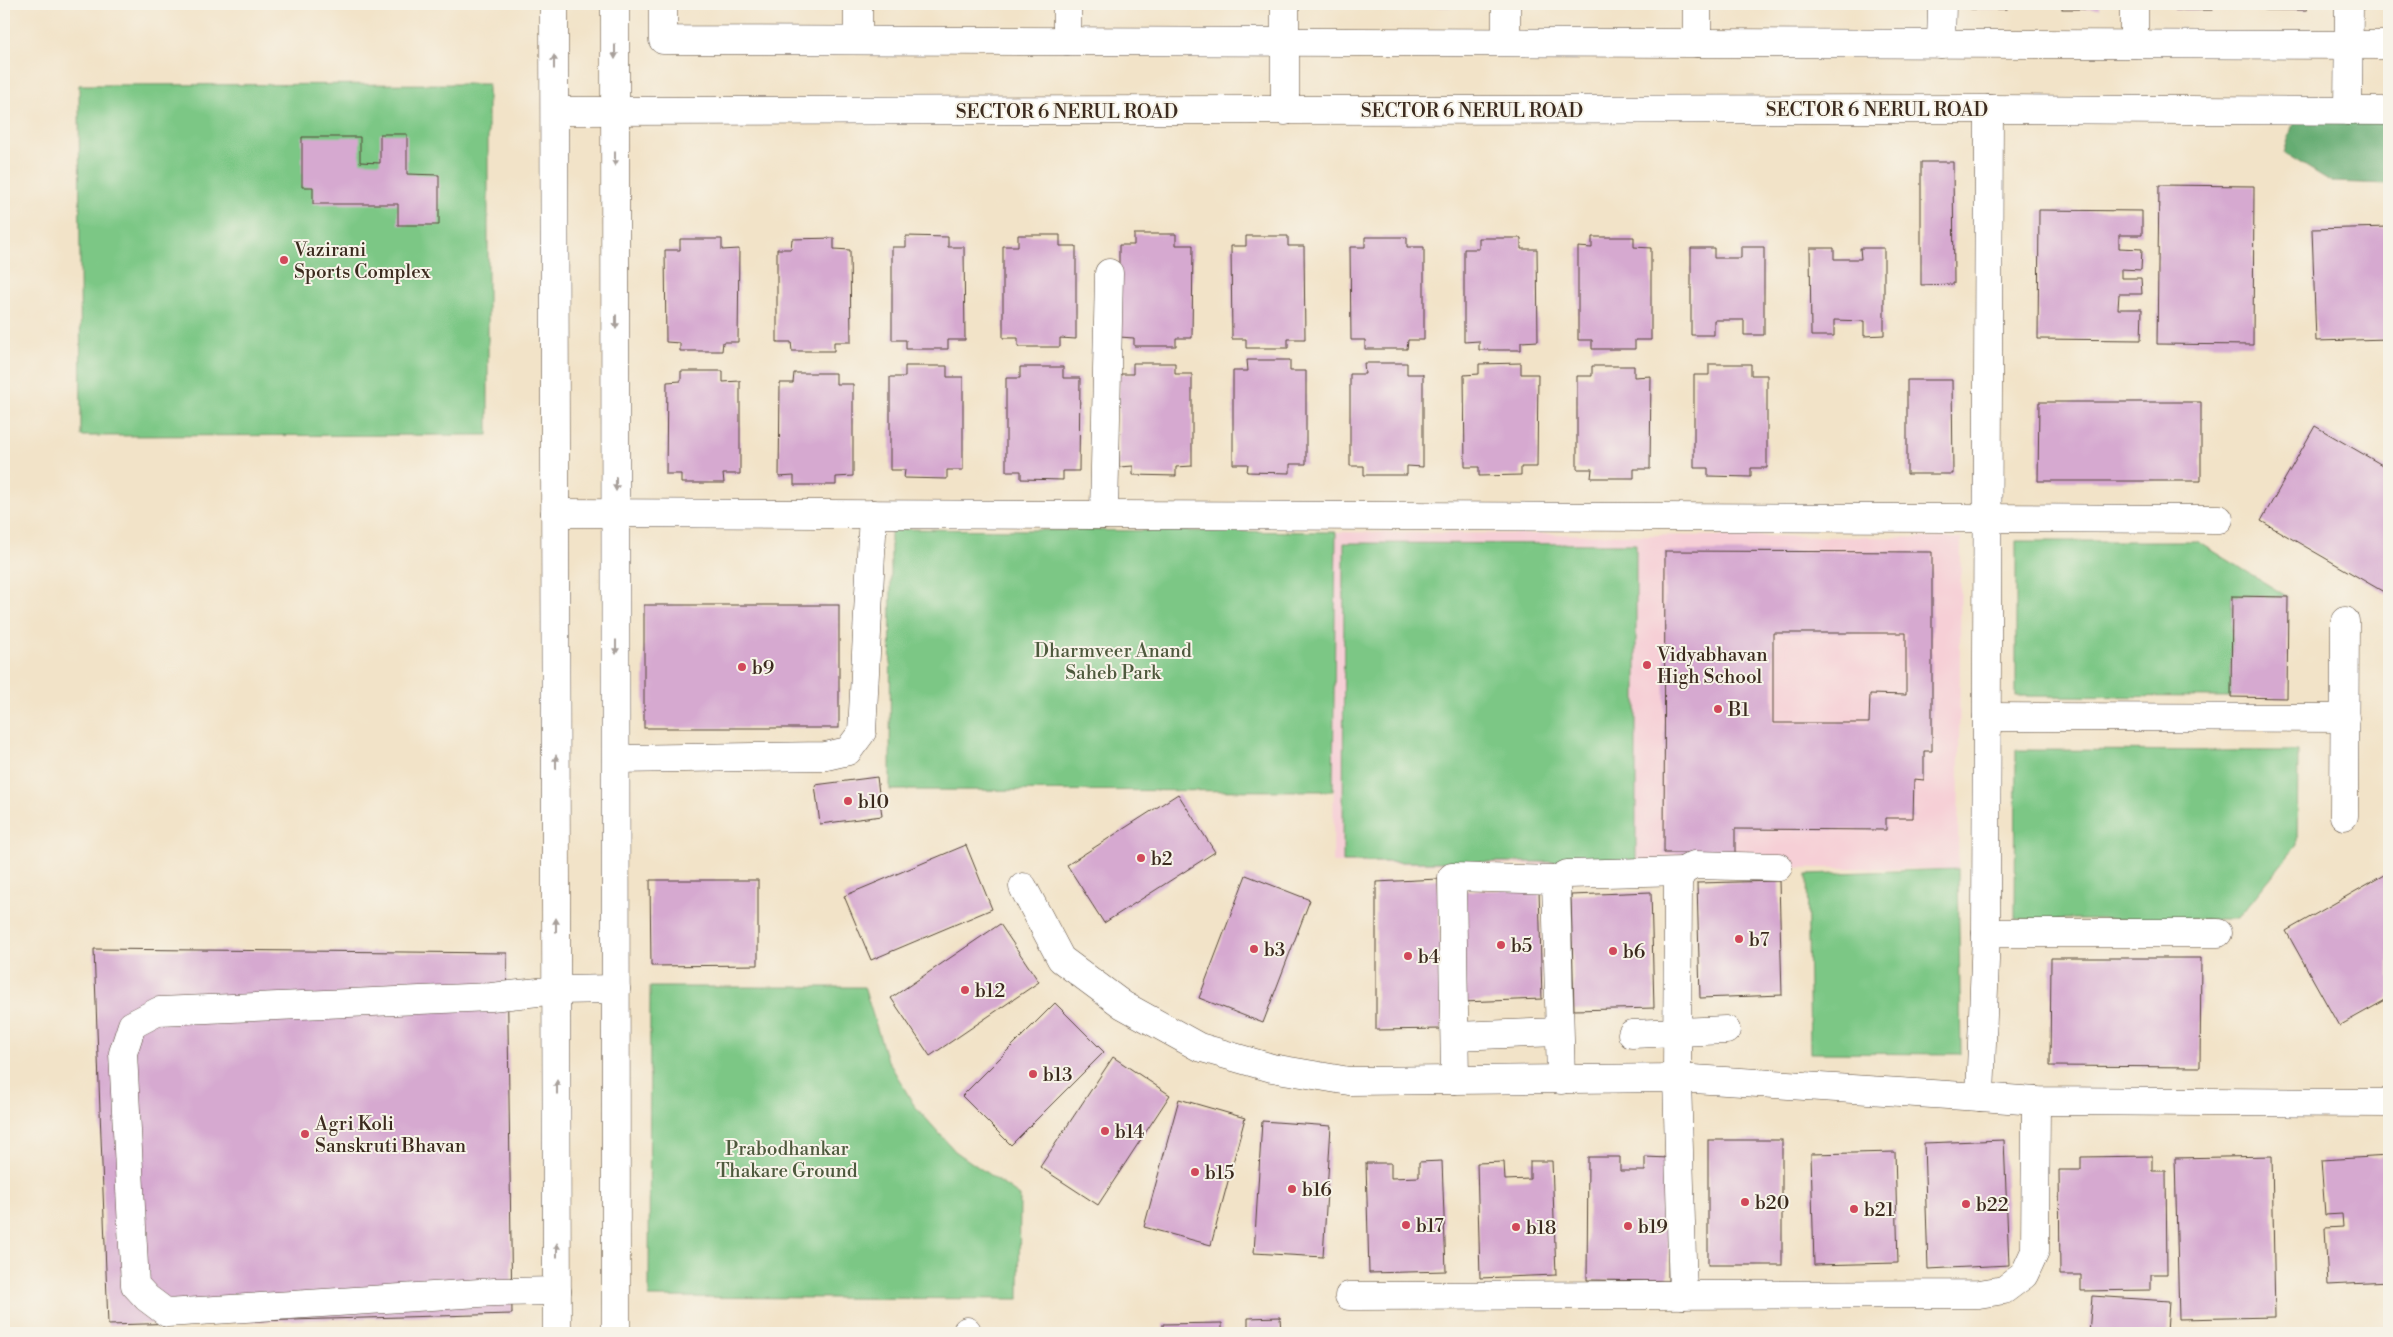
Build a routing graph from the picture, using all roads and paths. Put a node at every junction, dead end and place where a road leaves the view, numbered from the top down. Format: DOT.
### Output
graph roads {
  1 [pos="554,4"];
  2 [pos="615,4"];
  3 [pos="663,4"];
  4 [pos="858,4"];
  5 [pos="1067,4"];
  6 [pos="1286,4"];
  7 [pos="1506,4"];
  8 [pos="1697,4"];
  9 [pos="1942,4"];
  10 [pos="2134,4"];
  11 [pos="2349,4"];
  12 [pos="858,40"];
  13 [pos="1067,41"];
  14 [pos="1285,42"];
  15 [pos="1506,42"];
  16 [pos="1697,43"];
  17 [pos="1941,44"];
  18 [pos="2134,44"];
  19 [pos="2349,45"];
  20 [pos="2389,45"];
  21 [pos="1989,109"];
  22 [pos="555,111"];
  23 [pos="615,111"];
  24 [pos="1285,111"];
  25 [pos="2348,111"];
  26 [pos="2389,111"];
  27 [pos="1110,273"];
  28 [pos="556,514"];
  29 [pos="616,514"];
  30 [pos="873,514"];
  31 [pos="1104,515"];
  32 [pos="1988,518"];
  33 [pos="2219,519"];
  34 [pos="2345,621"];
  35 [pos="1987,717"];
  36 [pos="2345,718"];
  37 [pos="616,759"];
  38 [pos="2344,816"];
  39 [pos="1778,867"];
  40 [pos="1683,871"];
  41 [pos="1556,880"];
  42 [pos="1023,887"];
  43 [pos="1986,933"];
  44 [pos="2218,933"];
  45 [pos="616,989"];
  46 [pos="556,990"];
  47 [pos="1726,1030"];
  48 [pos="1559,1032"];
  49 [pos="1677,1032"];
  50 [pos="1632,1034"];
  51 [pos="1455,1036"];
  52 [pos="1676,1078"];
  53 [pos="1455,1080"];
  54 [pos="1561,1080"];
  55 [pos="1980,1097"];
  56 [pos="2036,1101"];
  57 [pos="2389,1103"];
  58 [pos="557,1291"];
  59 [pos="1683,1295"];
  60 [pos="1349,1296"];
  61 [pos="557,1333"];
  62 [pos="616,1333"];
  22 -- 1 [label="street, one-way"];
  2 -- 23 [label="street, one-way"];
  3 -- 12 [label="street"];
  4 -- 12 [label="street"];
  5 -- 13 [label="street"];
  6 -- 14 [label="street"];
  7 -- 15 [label="street"];
  8 -- 16 [label="street"];
  9 -- 17 [label="street"];
  10 -- 18 [label="street"];
  11 -- 19 [label="street"];
  12 -- 13 [label="street"];
  13 -- 14 [label="street"];
  14 -- 15 [label="street"];
  14 -- 24 [label="street"];
  15 -- 16 [label="street"];
  16 -- 17 [label="street"];
  17 -- 18 [label="street"];
  18 -- 19 [label="street"];
  19 -- 20 [label="street"];
  19 -- 25 [label="street"];
  21 -- 24 [label="street, SECTOR 6 NERUL ROAD"];
  21 -- 25 [label="street, SECTOR 6 NERUL ROAD"];
  21 -- 32 [label="street"];
  22 -- 23 [label="street, SECTOR 6 NERUL ROAD"];
  22 -- 28 [label="street"];
  23 -- 24 [label="street, SECTOR 6 NERUL ROAD"];
  23 -- 29 [label="street, one-way"];
  25 -- 26 [label="street, SECTOR 6 NERUL ROAD"];
  27 -- 31 [label="street"];
  28 -- 29 [label="street"];
  46 -- 28 [label="street, one-way"];
  29 -- 30 [label="street"];
  29 -- 37 [label="street, one-way"];
  30 -- 31 [label="street"];
  30 -- 37 [label="street"];
  31 -- 32 [label="street"];
  32 -- 33 [label="street"];
  32 -- 35 [label="street"];
  34 -- 36 [label="street"];
  35 -- 36 [label="street"];
  35 -- 43 [label="street"];
  36 -- 38 [label="street"];
  37 -- 45 [label="street"];
  39 -- 40 [label="street"];
  40 -- 41 [label="street"];
  40 -- 49 [label="street"];
  41 -- 48 [label="street"];
  41 -- 51 [label="street"];
  42 -- 53 [label="street"];
  43 -- 44 [label="street"];
  43 -- 55 [label="street"];
  45 -- 46 [label="street"];
  45 -- 62 [label="street"];
  58 -- 46 [label="street, one-way"];
  46 -- 58 [label="street"];
  47 -- 49 [label="street"];
  48 -- 51 [label="street"];
  48 -- 54 [label="street"];
  49 -- 50 [label="street"];
  49 -- 52 [label="street"];
  51 -- 53 [label="street"];
  52 -- 54 [label="street"];
  52 -- 55 [label="street"];
  52 -- 59 [label="street"];
  53 -- 54 [label="street"];
  55 -- 56 [label="street"];
  56 -- 57 [label="street"];
  56 -- 59 [label="street"];
  58 -- 61 [label="street"];
  59 -- 60 [label="street"];
}
